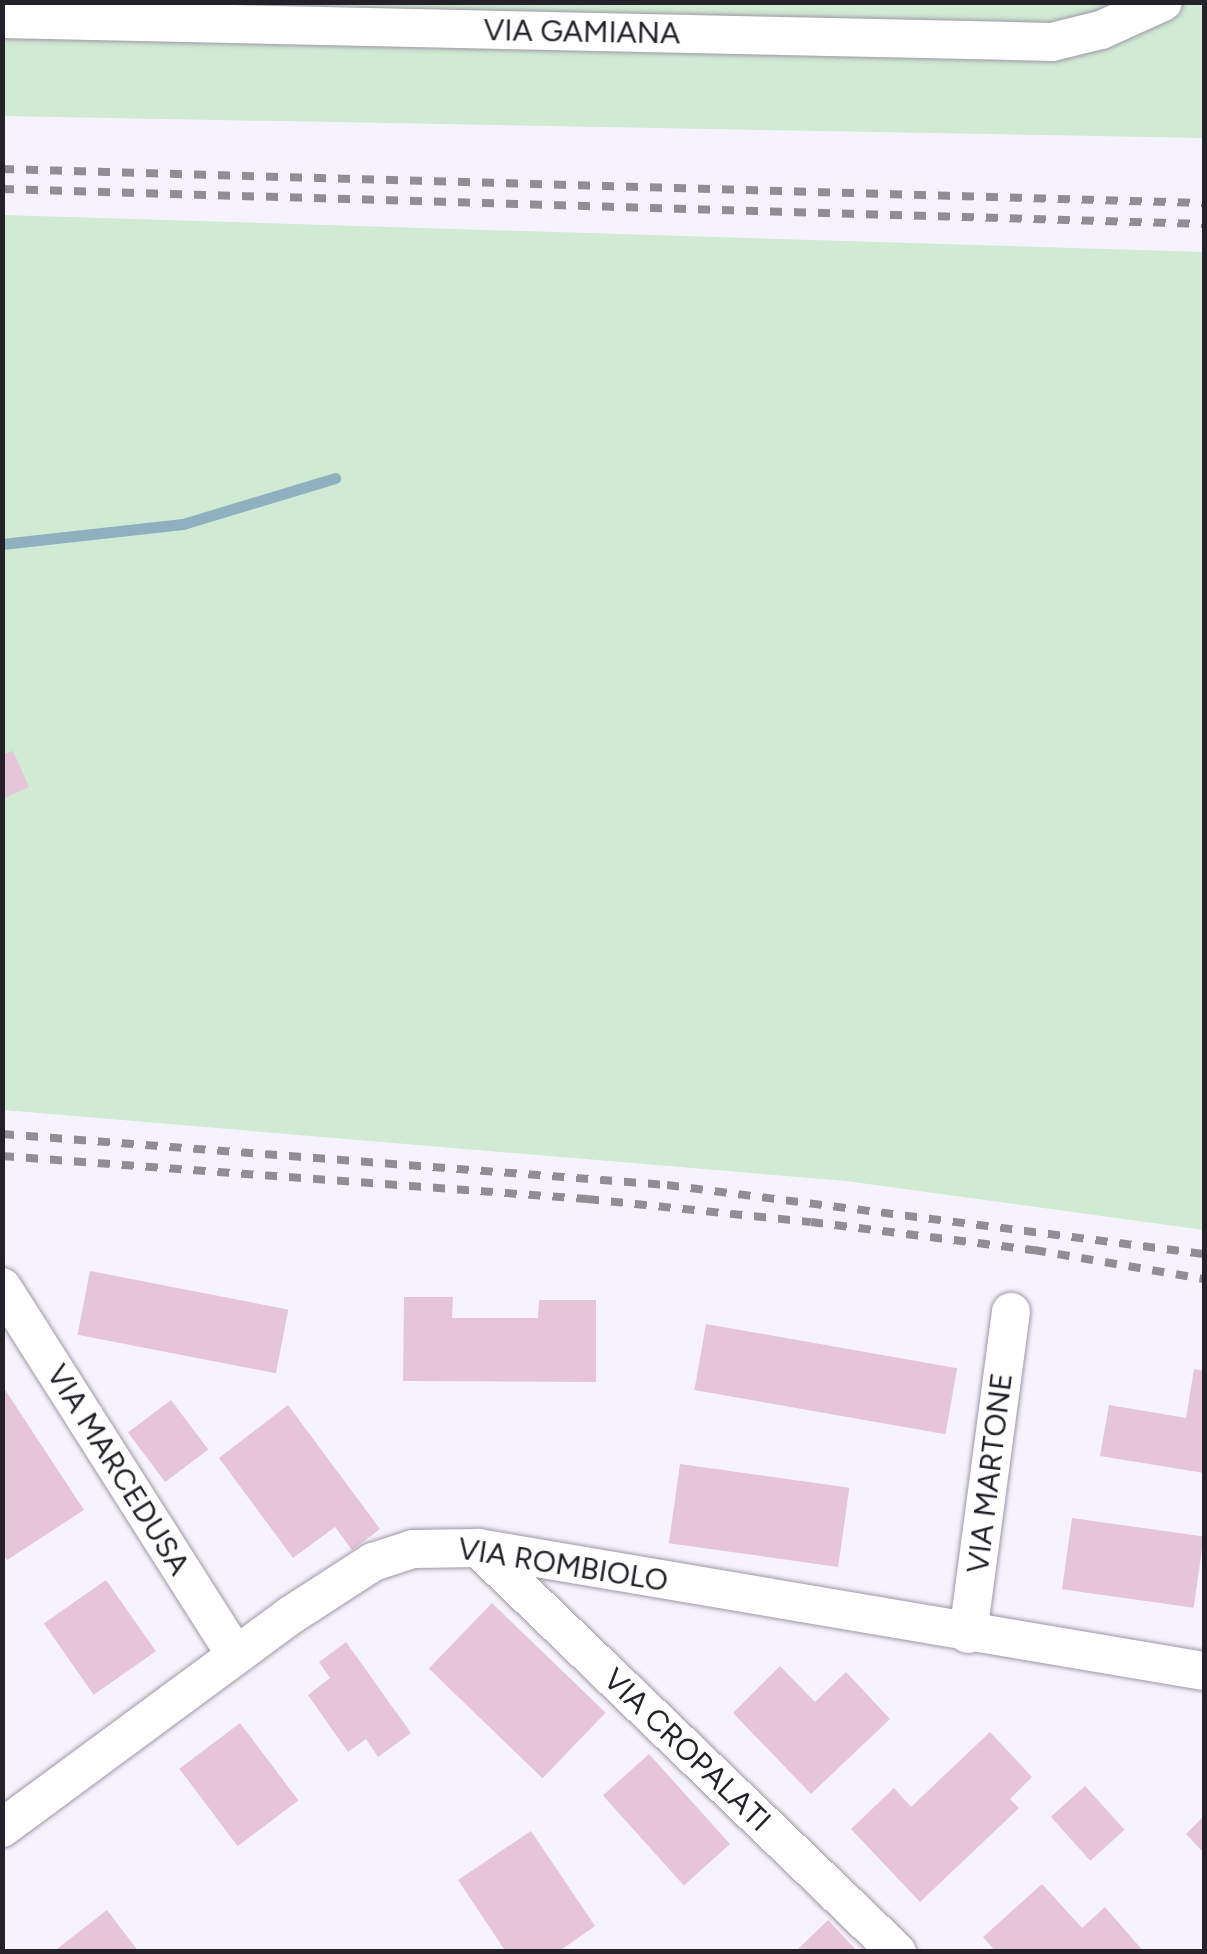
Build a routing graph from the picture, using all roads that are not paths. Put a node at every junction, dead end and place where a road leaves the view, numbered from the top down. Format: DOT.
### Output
graph roads {
  1 [pos="1159,4"];
  2 [pos="2,19"];
  3 [pos="2,1286"];
  4 [pos="1010,1312"];
  5 [pos="478,1548"];
  6 [pos="968,1634"];
  7 [pos="234,1653"];
  8 [pos="1200,1674"];
  9 [pos="2,1828"];
  10 [pos="897,1952"];
  1 -- 2 [label="street, VIA GAMIANA"];
  3 -- 7 [label="street, VIA MARCEDUSA"];
  4 -- 6 [label="street, VIA MARTONE"];
  5 -- 6 [label="street, VIA ROMBIOLO"];
  5 -- 7 [label="street, VIA ROMBIOLO"];
  5 -- 10 [label="street, VIA CROPALATI"];
  6 -- 8 [label="street, VIA ROMBIOLO"];
  7 -- 9 [label="street, VIA ROMBIOLO"];
}
